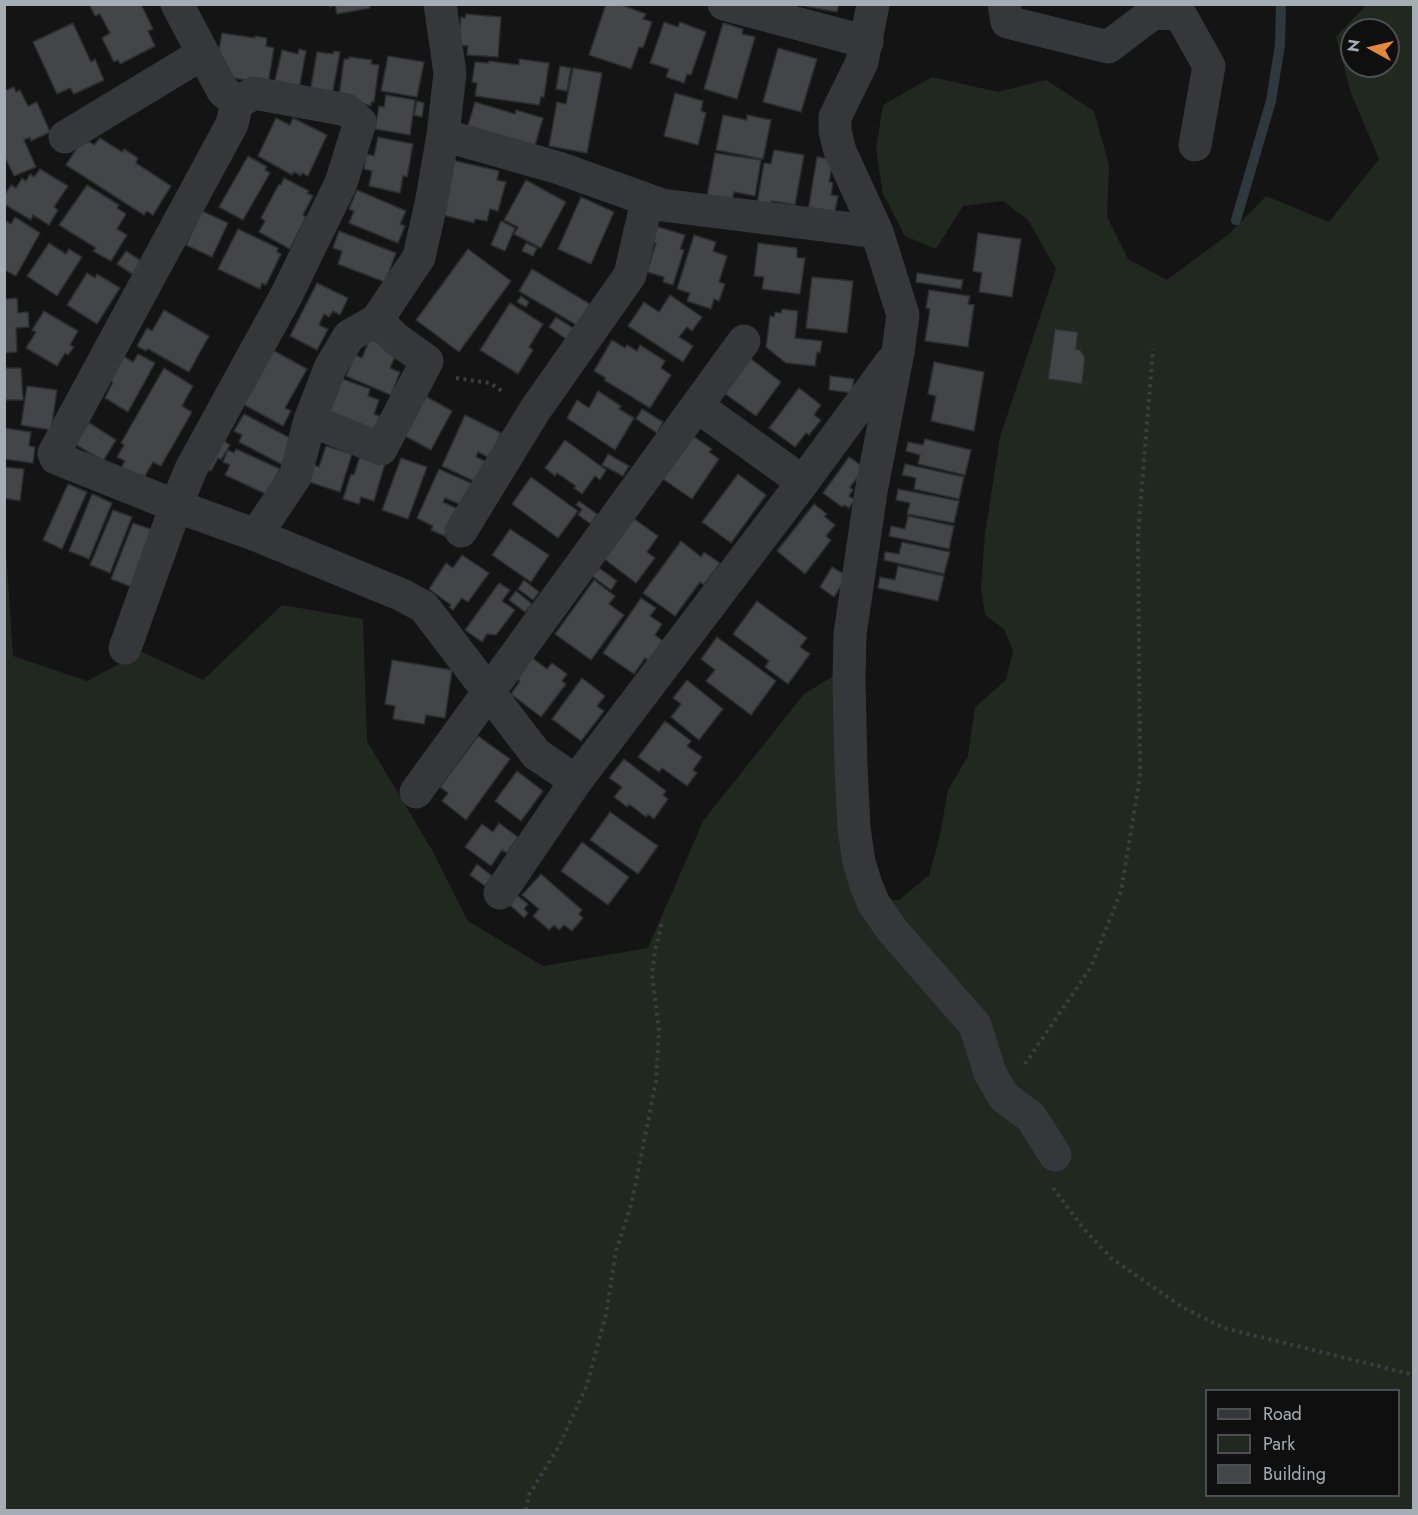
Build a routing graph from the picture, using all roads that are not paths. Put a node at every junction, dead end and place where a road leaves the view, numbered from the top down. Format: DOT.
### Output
graph roads {
  1 [pos="177,4"];
  2 [pos="440,4"];
  3 [pos="724,4"];
  4 [pos="873,4"];
  5 [pos="1004,4"];
  6 [pos="867,42"];
  7 [pos="202,54"];
  8 [pos="237,103"];
  9 [pos="443,135"];
  10 [pos="65,136"];
  11 [pos="1195,145"];
  12 [pos="647,201"];
  13 [pos="877,232"];
  14 [pos="377,320"];
  15 [pos="744,341"];
  16 [pos="898,352"];
  17 [pos="697,406"];
  18 [pos="310,420"];
  19 [pos="803,482"];
  20 [pos="176,506"];
  21 [pos="461,531"];
  22 [pos="256,535"];
  23 [pos="125,648"];
  24 [pos="490,692"];
  25 [pos="576,781"];
  26 [pos="416,792"];
  27 [pos="500,893"];
  28 [pos="1052,1168"];
  1 -- 7 [label="street"];
  2 -- 9 [label="street"];
  3 -- 6 [label="street"];
  4 -- 6 [label="street"];
  5 -- 11 [label="street"];
  6 -- 13 [label="street"];
  7 -- 8 [label="street"];
  7 -- 10 [label="street"];
  8 -- 20 [label="street"];
  8 -- 20 [label="street"];
  9 -- 12 [label="street"];
  9 -- 14 [label="street"];
  12 -- 13 [label="street"];
  12 -- 21 [label="street"];
  13 -- 16 [label="street"];
  14 -- 18 [label="street"];
  14 -- 18 [label="street"];
  15 -- 17 [label="street"];
  16 -- 19 [label="street"];
  16 -- 28 [label="street"];
  17 -- 19 [label="street"];
  17 -- 24 [label="street"];
  18 -- 22 [label="street"];
  19 -- 25 [label="street"];
  20 -- 22 [label="street"];
  20 -- 23 [label="street"];
  22 -- 24 [label="street"];
  24 -- 25 [label="street"];
  24 -- 26 [label="street"];
  25 -- 27 [label="street"];
}
